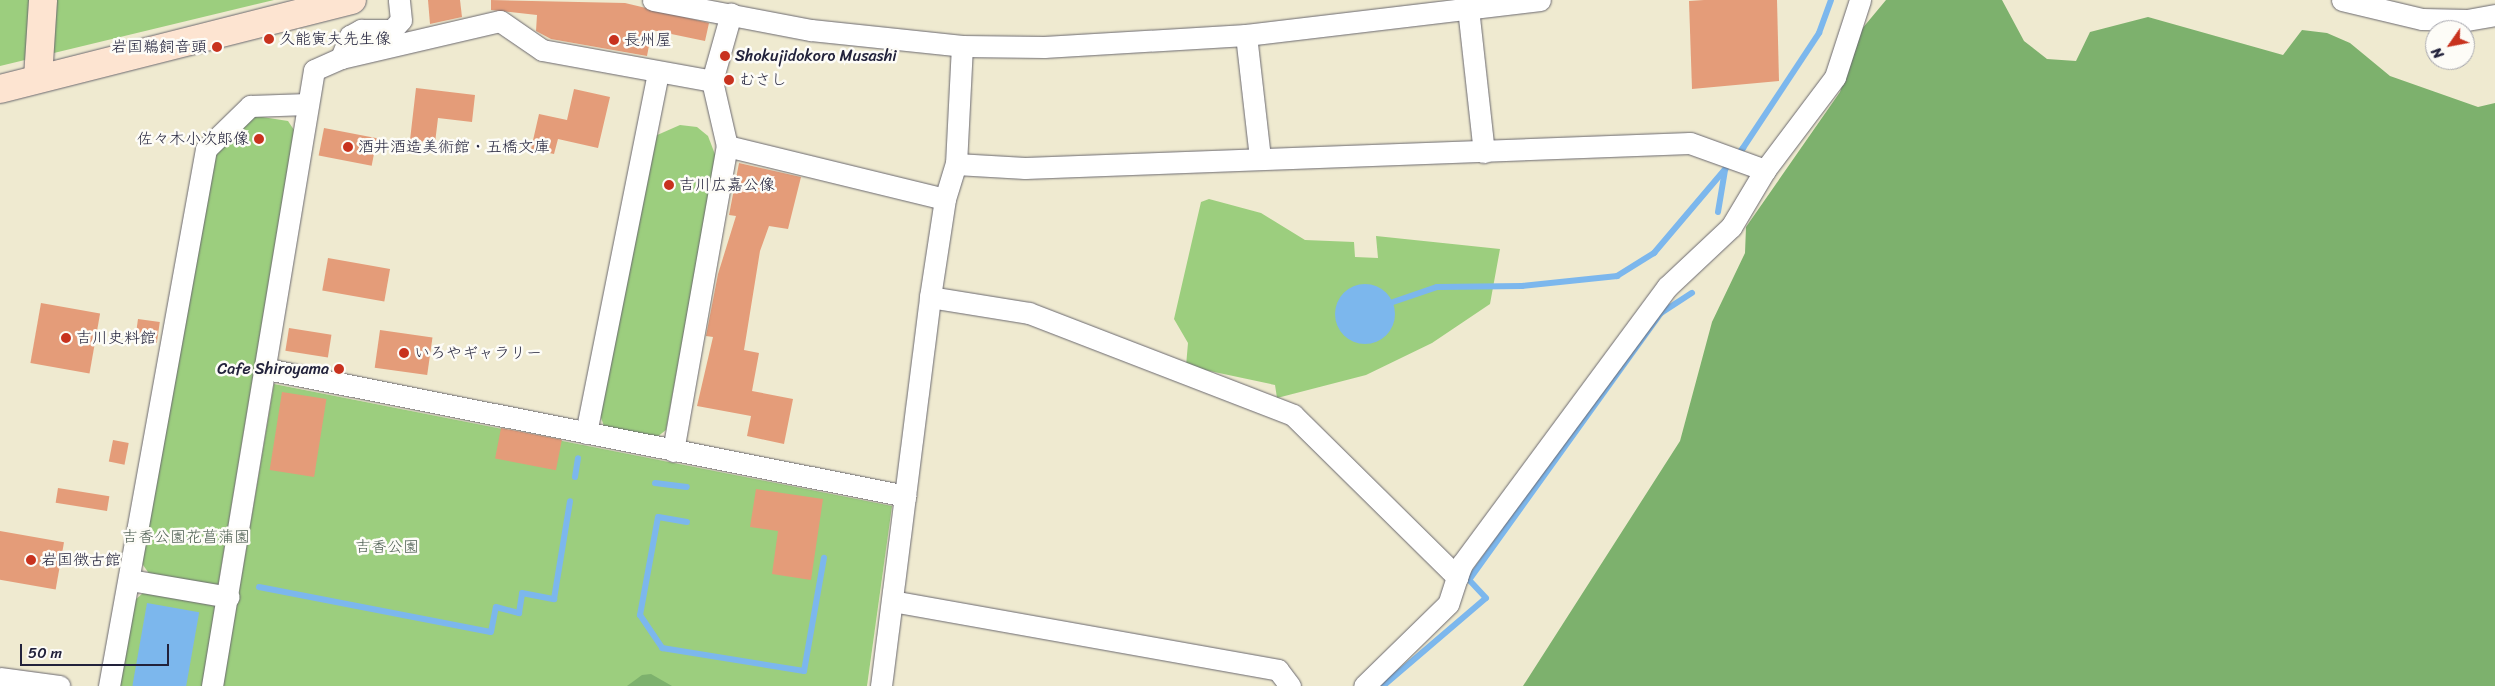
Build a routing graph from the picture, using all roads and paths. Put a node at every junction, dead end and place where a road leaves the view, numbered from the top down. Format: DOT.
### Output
graph roads {
  1 [pos="43,0"];
  2 [pos="352,0"];
  3 [pos="399,0"];
  4 [pos="653,0"];
  5 [pos="1540,0"];
  6 [pos="1860,0"];
  7 [pos="2342,0"];
  8 [pos="1468,8"];
  9 [pos="731,14"];
  10 [pos="2495,15"];
  11 [pos="1246,35"];
  12 [pos="962,46"];
  13 [pos="341,58"];
  14 [pos="658,73"];
  15 [pos="38,78"];
  16 [pos="712,82"];
  17 [pos="0,89"];
  18 [pos="308,104"];
  19 [pos="727,146"];
  20 [pos="1484,152"];
  21 [pos="1260,158"];
  22 [pos="956,164"];
  23 [pos="1765,170"];
  24 [pos="945,199"];
  25 [pos="930,297"];
  26 [pos="267,369"];
  27 [pos="586,433"];
  28 [pos="673,451"];
  29 [pos="906,496"];
  30 [pos="1457,577"];
  31 [pos="130,580"];
  32 [pos="229,597"];
  33 [pos="892,601"];
  34 [pos="0,678"];
  35 [pos="59,686"];
  36 [pos="109,686"];
  37 [pos="212,686"];
  38 [pos="881,686"];
  39 [pos="1290,686"];
  40 [pos="1364,686"];
  1 -- 15 [label="street"];
  2 -- 15 [label="street"];
  3 -- 13 [label="street"];
  4 -- 9 [label="street"];
  5 -- 8 [label="street"];
  6 -- 23 [label="street"];
  7 -- 10 [label="street"];
  8 -- 11 [label="street"];
  8 -- 20 [label="street"];
  9 -- 12 [label="street"];
  9 -- 16 [label="street"];
  11 -- 12 [label="street"];
  11 -- 21 [label="street"];
  12 -- 22 [label="street"];
  13 -- 14 [label="street"];
  13 -- 18 [label="street"];
  14 -- 16 [label="street"];
  14 -- 27 [label="street"];
  15 -- 17 [label="street"];
  16 -- 19 [label="street"];
  18 -- 26 [label="street"];
  18 -- 31 [label="street"];
  19 -- 24 [label="street"];
  19 -- 28 [label="street"];
  20 -- 21 [label="street"];
  20 -- 23 [label="street"];
  21 -- 22 [label="street"];
  22 -- 24 [label="street"];
  23 -- 30 [label="street"];
  24 -- 25 [label="street"];
  25 -- 29 [label="street"];
  25 -- 30 [label="street"];
  26 -- 27 [label="street"];
  26 -- 32 [label="street"];
  27 -- 28 [label="street"];
  28 -- 29 [label="street"];
  29 -- 33 [label="street"];
  30 -- 40 [label="street"];
  31 -- 32 [label="street"];
  31 -- 36 [label="street"];
  32 -- 37 [label="street"];
  33 -- 38 [label="street"];
  33 -- 39 [label="street"];
  34 -- 35 [label="street"];
}
